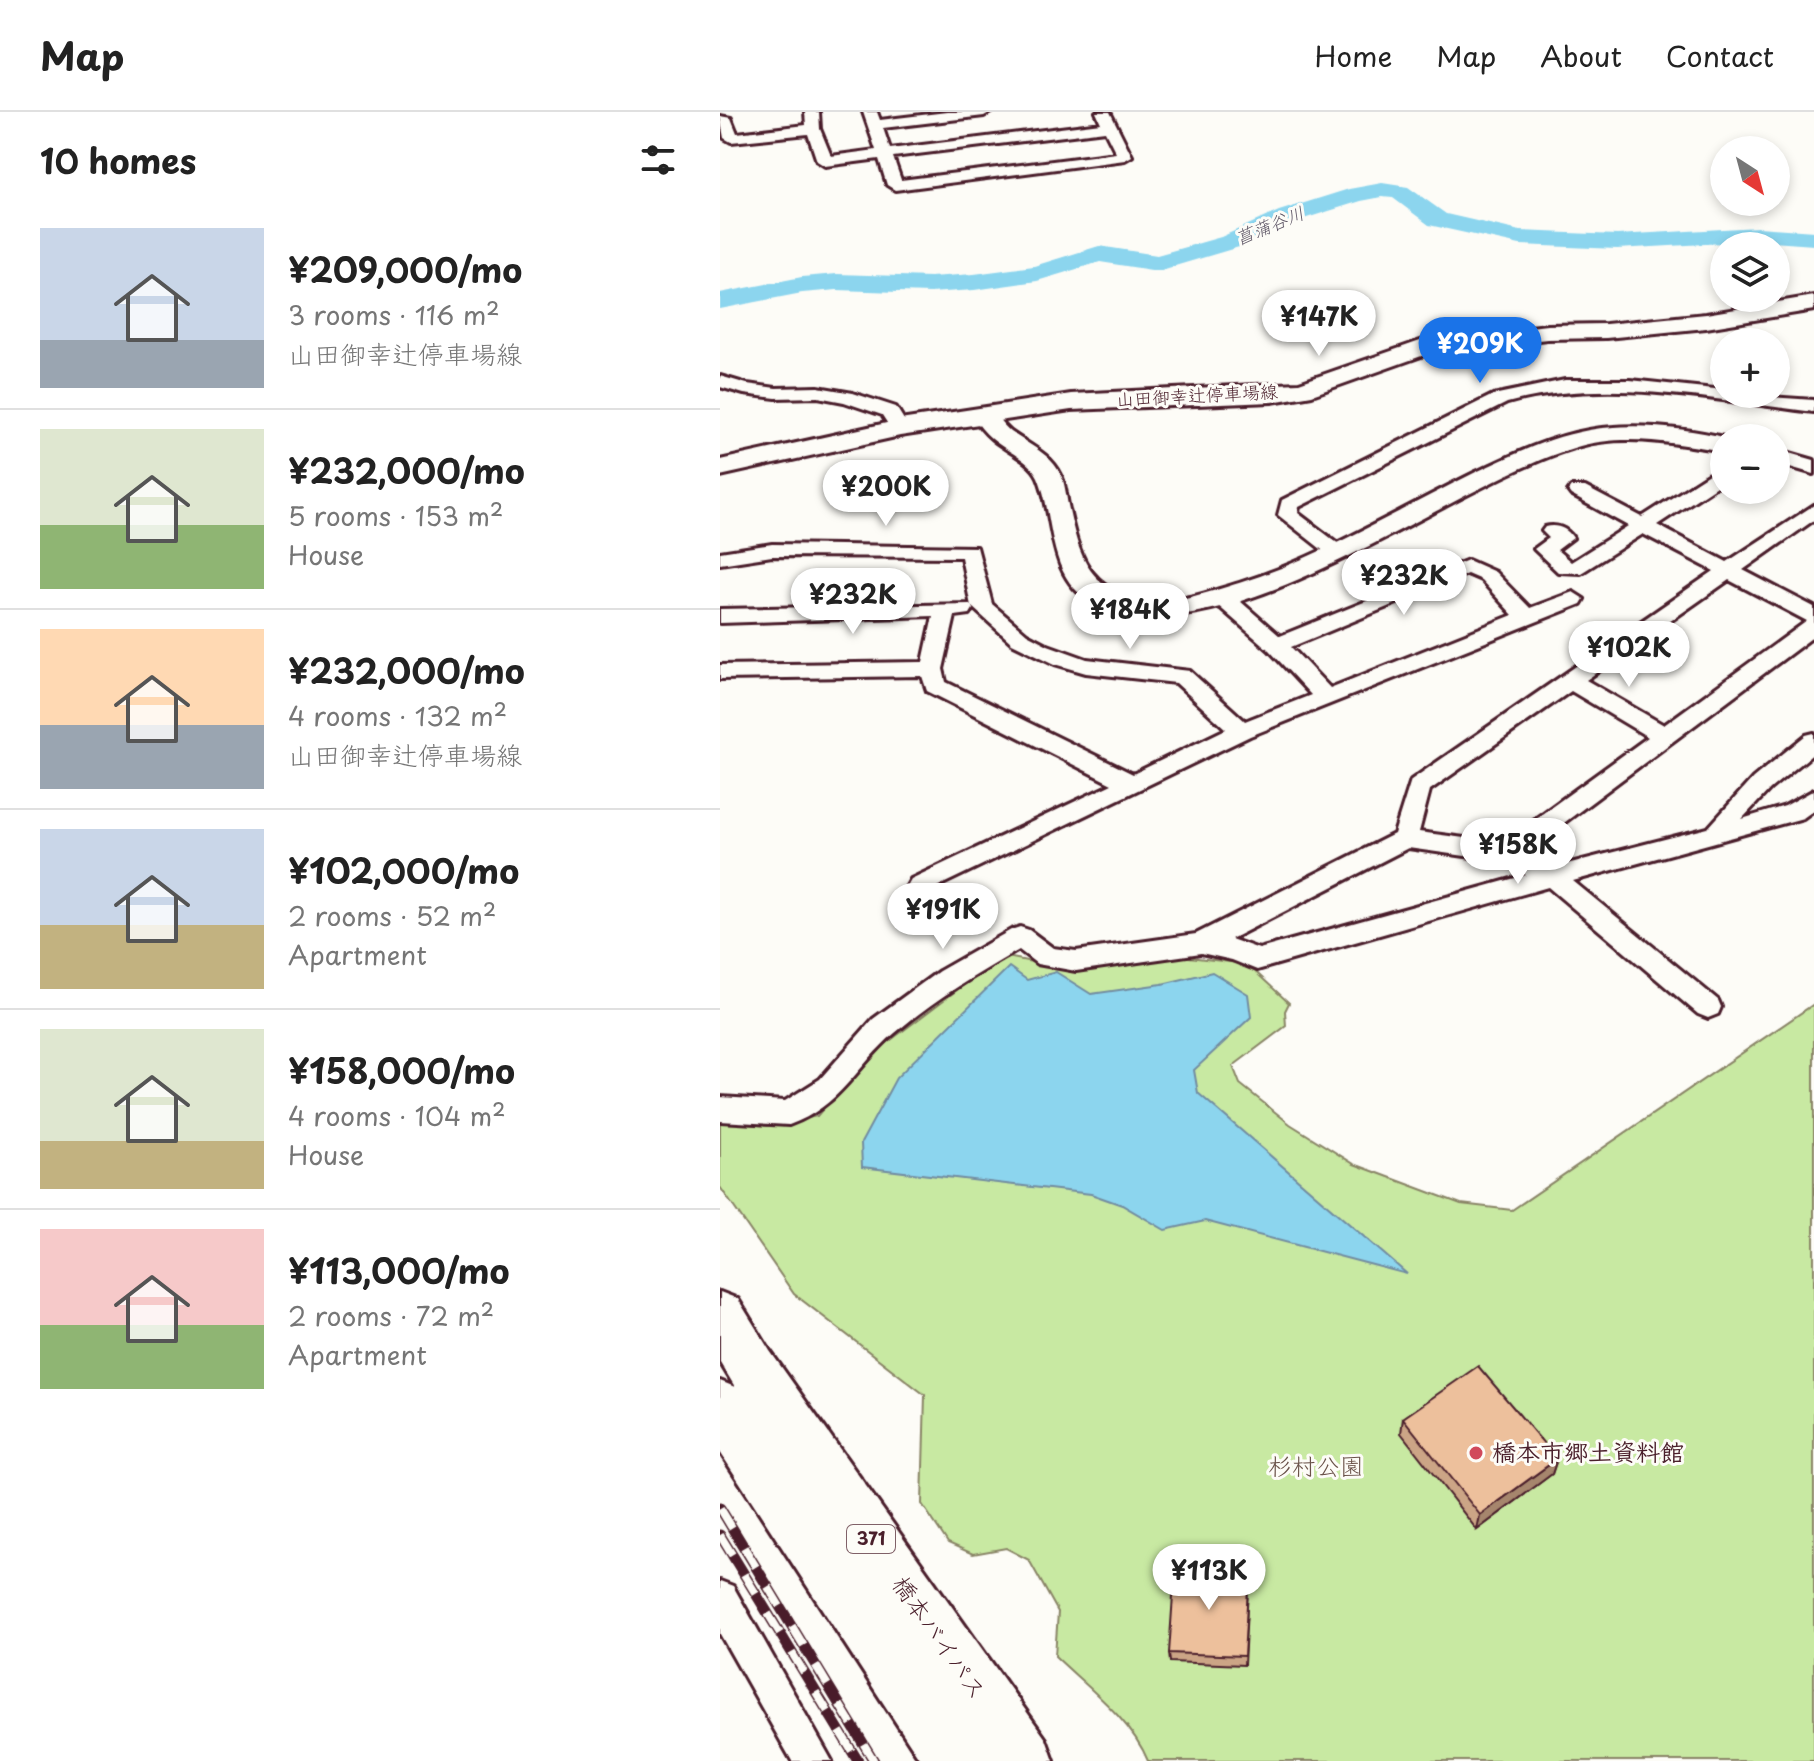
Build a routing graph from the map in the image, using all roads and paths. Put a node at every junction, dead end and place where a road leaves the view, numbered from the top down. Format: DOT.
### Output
graph roads {
  1 [pos="812,112"];
  2 [pos="984,112"];
  3 [pos="872,118"];
  4 [pos="1107,119"];
  5 [pos="720,120"];
  6 [pos="813,129"];
  7 [pos="883,154"];
  8 [pos="1814,303"];
  9 [pos="720,381"];
  10 [pos="1814,406"];
  11 [pos="984,416"];
  12 [pos="900,428"];
  13 [pos="1710,442"];
  14 [pos="1790,458"];
  15 [pos="1810,462"];
  16 [pos="720,468"];
  17 [pos="1710,482"];
  18 [pos="1578,491"];
  19 [pos="1814,511"];
  20 [pos="1643,526"];
  21 [pos="1552,531"];
  22 [pos="1337,552"];
  23 [pos="720,558"];
  24 [pos="1729,571"];
  25 [pos="1224,599"];
  26 [pos="1573,599"];
  27 [pos="982,606"];
  28 [pos="945,612"];
  29 [pos="720,616"];
  30 [pos="1814,616"];
  31 [pos="1526,617"];
  32 [pos="1814,626"];
  33 [pos="1277,645"];
  34 [pos="932,669"];
  35 [pos="720,672"];
  36 [pos="1571,681"];
  37 [pos="1325,696"];
  38 [pos="1242,731"];
  39 [pos="1664,736"];
  40 [pos="1814,741"];
  41 [pos="1131,783"];
  42 [pos="1814,798"];
  43 [pos="1717,834"];
  44 [pos="1405,839"];
  45 [pos="1506,853"];
  46 [pos="1552,877"];
  47 [pos="920,886"];
  48 [pos="1201,943"];
  49 [pos="1708,1007"];
  50 [pos="720,1109"];
  51 [pos="720,1315"];
  52 [pos="720,1406"];
  53 [pos="720,1599"];
  54 [pos="813,1761"];
  55 [pos="957,1761"];
  56 [pos="1024,1761"];
  1 -- 6 [label="street"];
  2 -- 3 [label="street"];
  3 -- 7 [label="street"];
  4 -- 7 [label="street"];
  4 -- 7 [label="street"];
  5 -- 6 [label="street"];
  6 -- 7 [label="street"];
  8 -- 11 [label="main road, 山田御幸辻停車場線"];
  9 -- 12 [label="street"];
  10 -- 22 [label="street"];
  11 -- 12 [label="main road, 山田御幸辻停車場線"];
  11 -- 25 [label="street"];
  12 -- 16 [label="main road, 山田御幸辻停車場線"];
  13 -- 22 [label="street"];
  14 -- 15 [label="street"];
  17 -- 20 [label="street"];
  18 -- 20 [label="street"];
  19 -- 24 [label="street"];
  20 -- 21 [label="street"];
  20 -- 24 [label="street"];
  22 -- 25 [label="street"];
  23 -- 27 [label="street"];
  24 -- 30 [label="street"];
  24 -- 36 [label="street"];
  25 -- 33 [label="street"];
  26 -- 31 [label="street"];
  27 -- 28 [label="street"];
  27 -- 38 [label="street"];
  28 -- 29 [label="street"];
  28 -- 34 [label="street"];
  31 -- 33 [label="street"];
  31 -- 37 [label="street"];
  32 -- 39 [label="street"];
  33 -- 37 [label="street"];
  34 -- 35 [label="street"];
  34 -- 41 [label="street"];
  36 -- 39 [label="street"];
  36 -- 44 [label="street"];
  37 -- 38 [label="street"];
  38 -- 41 [label="street"];
  39 -- 45 [label="street"];
  40 -- 43 [label="street"];
  41 -- 47 [label="street"];
  42 -- 43 [label="street"];
  43 -- 46 [label="street"];
  44 -- 45 [label="street"];
  44 -- 48 [label="street"];
  45 -- 46 [label="street"];
  46 -- 48 [label="street"];
  46 -- 49 [label="street"];
  48 -- 50 [label="street"];
  51 -- 56 [label="highway, 橋本バイパス / 371"];
  52 -- 55 [label="highway, 371"];
  53 -- 54 [label="street"];
}
